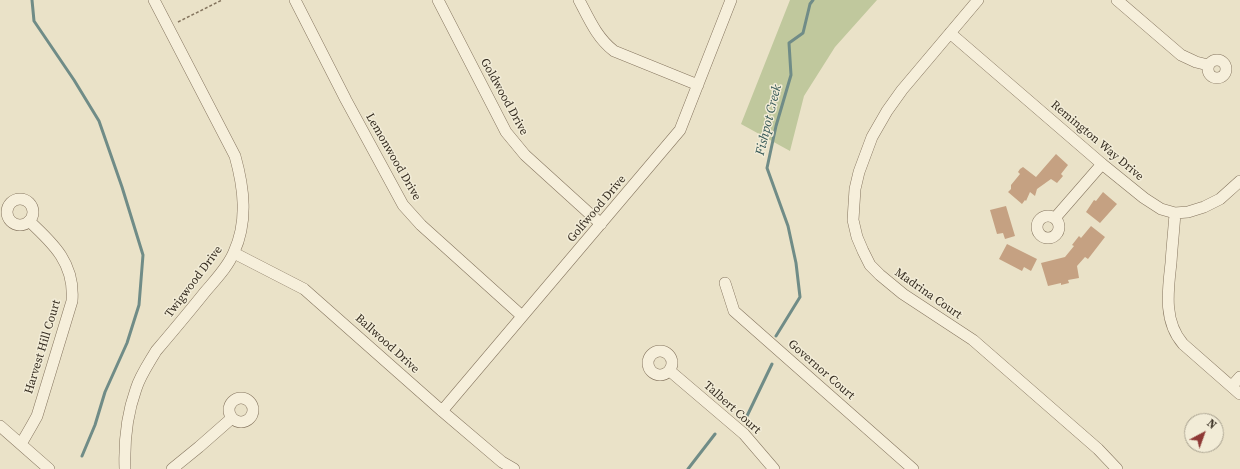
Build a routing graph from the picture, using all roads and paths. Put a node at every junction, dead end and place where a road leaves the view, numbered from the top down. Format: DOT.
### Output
graph roads {
  1 [pos="154,0"];
  2 [pos="222,0"];
  3 [pos="295,0"];
  4 [pos="438,0"];
  5 [pos="579,0"];
  6 [pos="731,0"];
  7 [pos="978,0"];
  8 [pos="1117,0"];
  9 [pos="178,22"];
  10 [pos="950,33"];
  11 [pos="1208,65"];
  12 [pos="698,85"];
  13 [pos="1102,164"];
  14 [pos="1240,182"];
  15 [pos="1175,213"];
  16 [pos="1055,218"];
  17 [pos="29,221"];
  18 [pos="601,224"];
  19 [pos="234,253"];
  20 [pos="724,283"];
  21 [pos="522,316"];
  22 [pos="670,370"];
  23 [pos="1240,377"];
  24 [pos="1236,390"];
  25 [pos="442,411"];
  26 [pos="232,418"];
  27 [pos="0,426"];
  28 [pos="21,444"];
  29 [pos="909,468"];
  30 [pos="49,469"];
  31 [pos="125,469"];
  32 [pos="172,469"];
  33 [pos="514,469"];
  34 [pos="774,469"];
  35 [pos="1117,469"];
  1 -- 19 [label="street, Twigwood Drive"];
  2 -- 9 [label="path"];
  3 -- 21 [label="street, Lemonwood Drive"];
  4 -- 18 [label="street, Goldwood Drive"];
  5 -- 12 [label="street"];
  6 -- 12 [label="street, Golfwood Drive"];
  7 -- 10 [label="street, Madrina Court"];
  8 -- 11 [label="street"];
  10 -- 13 [label="street, Remington Way Drive"];
  10 -- 35 [label="street, Madrina Court"];
  12 -- 18 [label="street, Golfwood Drive"];
  13 -- 15 [label="street, Remington Way Drive"];
  13 -- 16 [label="street"];
  14 -- 15 [label="street, Remington Way Drive"];
  15 -- 24 [label="street"];
  17 -- 28 [label="street, Harvest Hill Court"];
  18 -- 21 [label="street, Golfwood Drive"];
  19 -- 25 [label="street, Ballwood Drive"];
  19 -- 31 [label="street, Twigwood Drive"];
  20 -- 29 [label="street, Governor Court"];
  21 -- 25 [label="street, Golfwood Drive"];
  22 -- 34 [label="street, Talbert Court"];
  23 -- 24 [label="street"];
  25 -- 33 [label="street, Ballwood Drive"];
  26 -- 32 [label="street"];
  27 -- 28 [label="street"];
  28 -- 30 [label="street"];
}
